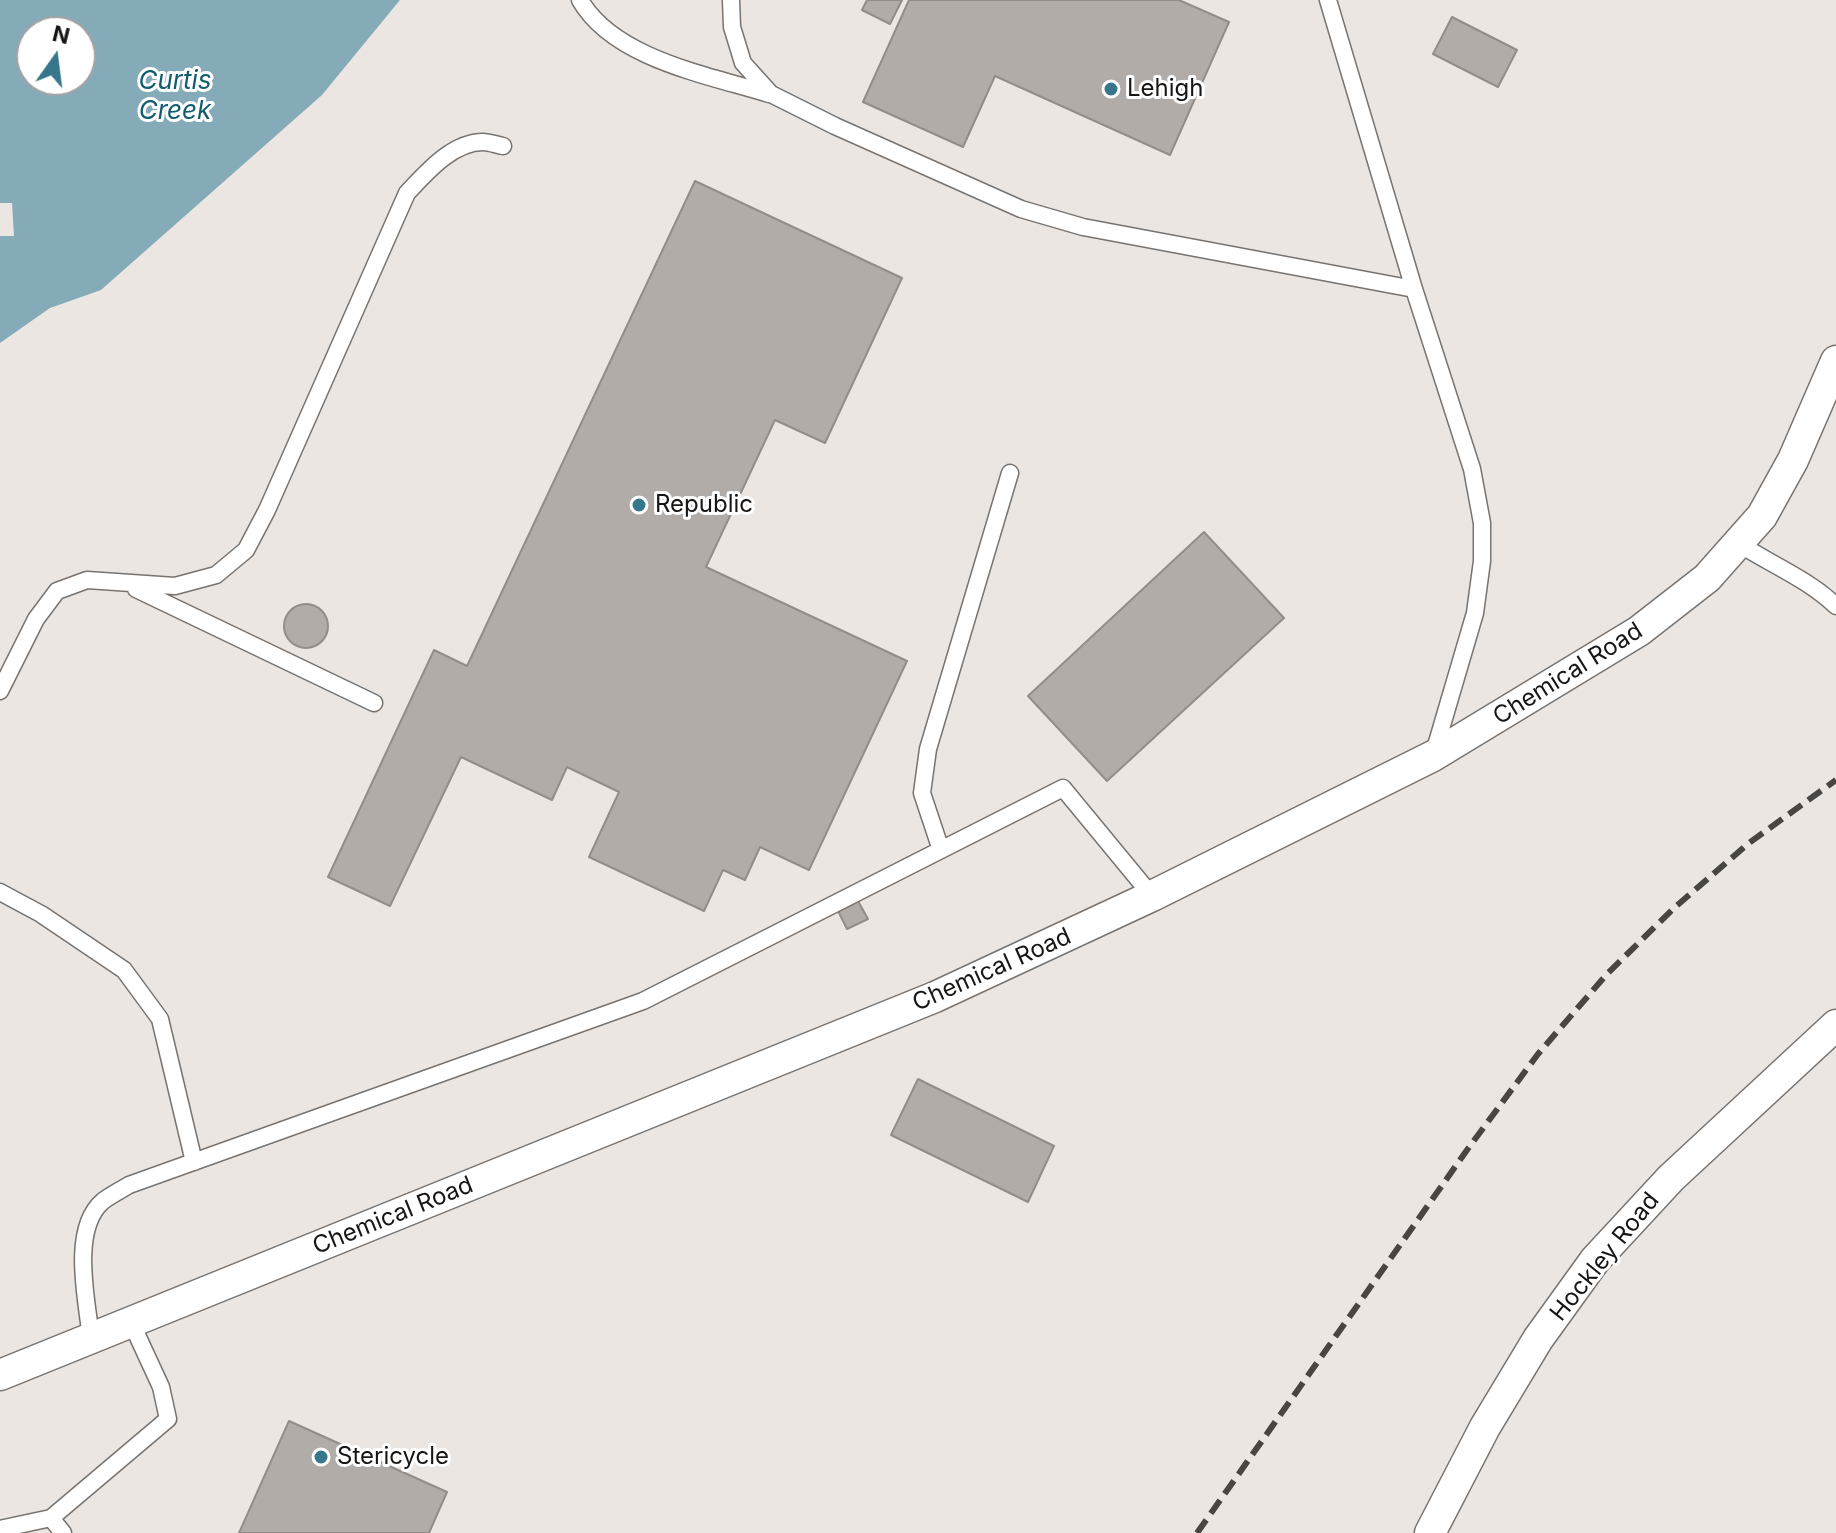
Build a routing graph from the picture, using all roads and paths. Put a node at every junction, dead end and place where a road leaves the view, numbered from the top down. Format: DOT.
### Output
graph roads {
  1 [pos="580,0"];
  2 [pos="731,0"];
  3 [pos="1328,0"];
  4 [pos="771,94"];
  5 [pos="503,146"];
  6 [pos="1414,289"];
  7 [pos="1836,361"];
  8 [pos="1010,473"];
  9 [pos="1738,543"];
  10 [pos="127,584"];
  11 [pos="1836,606"];
  12 [pos="0,691"];
  13 [pos="374,703"];
  14 [pos="1433,756"];
  15 [pos="941,850"];
  16 [pos="0,892"];
  17 [pos="1152,896"];
  18 [pos="1836,1025"];
  19 [pos="194,1162"];
  20 [pos="131,1322"];
  21 [pos="91,1338"];
  22 [pos="0,1375"];
  23 [pos="51,1518"];
  24 [pos="0,1529"];
  25 [pos="63,1533"];
  26 [pos="1430,1533"];
  1 -- 4 [label="lane"];
  2 -- 4 [label="lane"];
  3 -- 6 [label="lane"];
  4 -- 6 [label="lane"];
  5 -- 10 [label="lane"];
  6 -- 14 [label="lane"];
  7 -- 9 [label="street, Chemical Road"];
  8 -- 15 [label="lane"];
  9 -- 11 [label="lane"];
  9 -- 14 [label="street, Chemical Road"];
  10 -- 12 [label="lane"];
  10 -- 13 [label="lane"];
  14 -- 17 [label="street, Chemical Road"];
  15 -- 17 [label="lane"];
  15 -- 19 [label="lane"];
  16 -- 19 [label="lane"];
  17 -- 20 [label="street, Chemical Road"];
  18 -- 26 [label="street, Hockley Road"];
  19 -- 21 [label="lane"];
  20 -- 21 [label="street, Chemical Road"];
  20 -- 23 [label="lane"];
  21 -- 22 [label="street, Chemical Road"];
  23 -- 24 [label="lane"];
  23 -- 25 [label="lane"];
}
